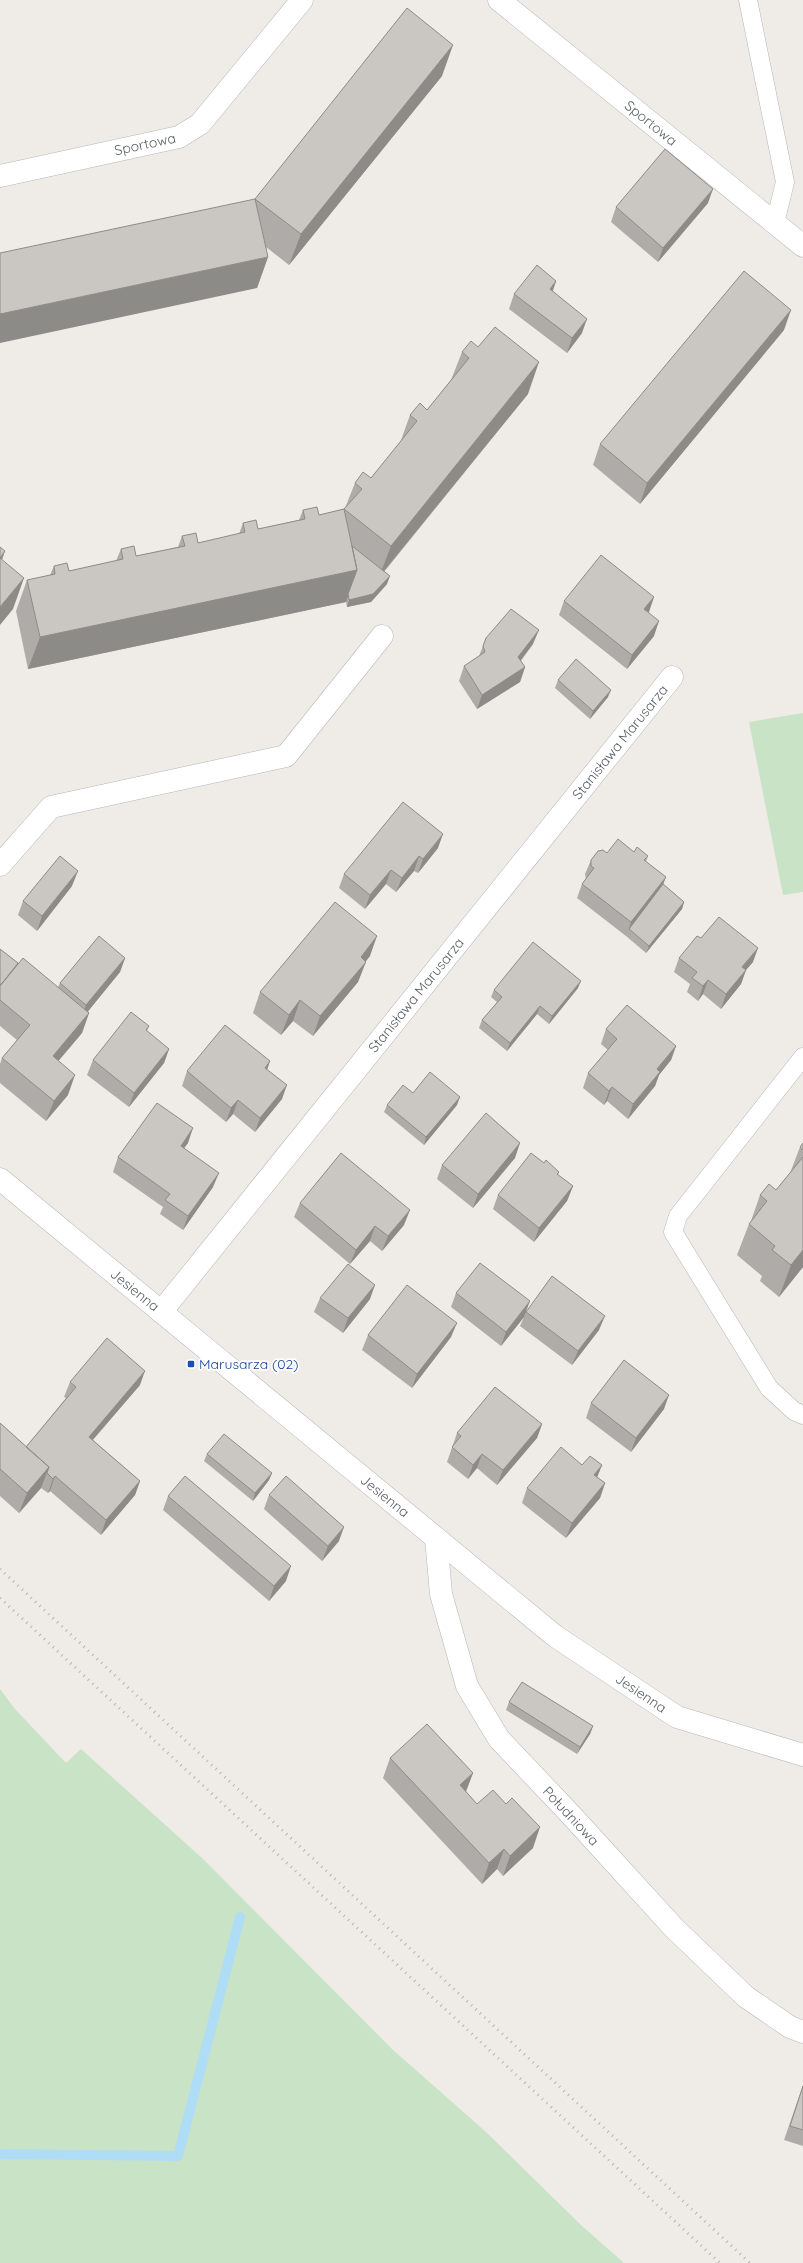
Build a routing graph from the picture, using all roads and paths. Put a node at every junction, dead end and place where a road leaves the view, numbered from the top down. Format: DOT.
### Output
graph roads {
  1 [pos="302,0"];
  2 [pos="498,0"];
  3 [pos="748,0"];
  4 [pos="0,176"];
  5 [pos="775,223"];
  6 [pos="803,246"];
  7 [pos="382,636"];
  8 [pos="672,677"];
  9 [pos="0,865"];
  10 [pos="803,1057"];
  11 [pos="0,1179"];
  12 [pos="161,1312"];
  13 [pos="803,1415"];
  14 [pos="436,1538"];
  15 [pos="803,1755"];
  16 [pos="803,2032"];
  1 -- 4 [label="street, Sportowa"];
  2 -- 5 [label="street, Sportowa"];
  3 -- 5 [label="lane"];
  5 -- 6 [label="street, Sportowa"];
  7 -- 9 [label="street"];
  8 -- 12 [label="street, Stanisława Marusarza"];
  10 -- 13 [label="lane"];
  11 -- 12 [label="street, Jesienna"];
  12 -- 14 [label="street, Jesienna"];
  14 -- 15 [label="street, Jesienna"];
  14 -- 16 [label="street, Południowa"];
}
